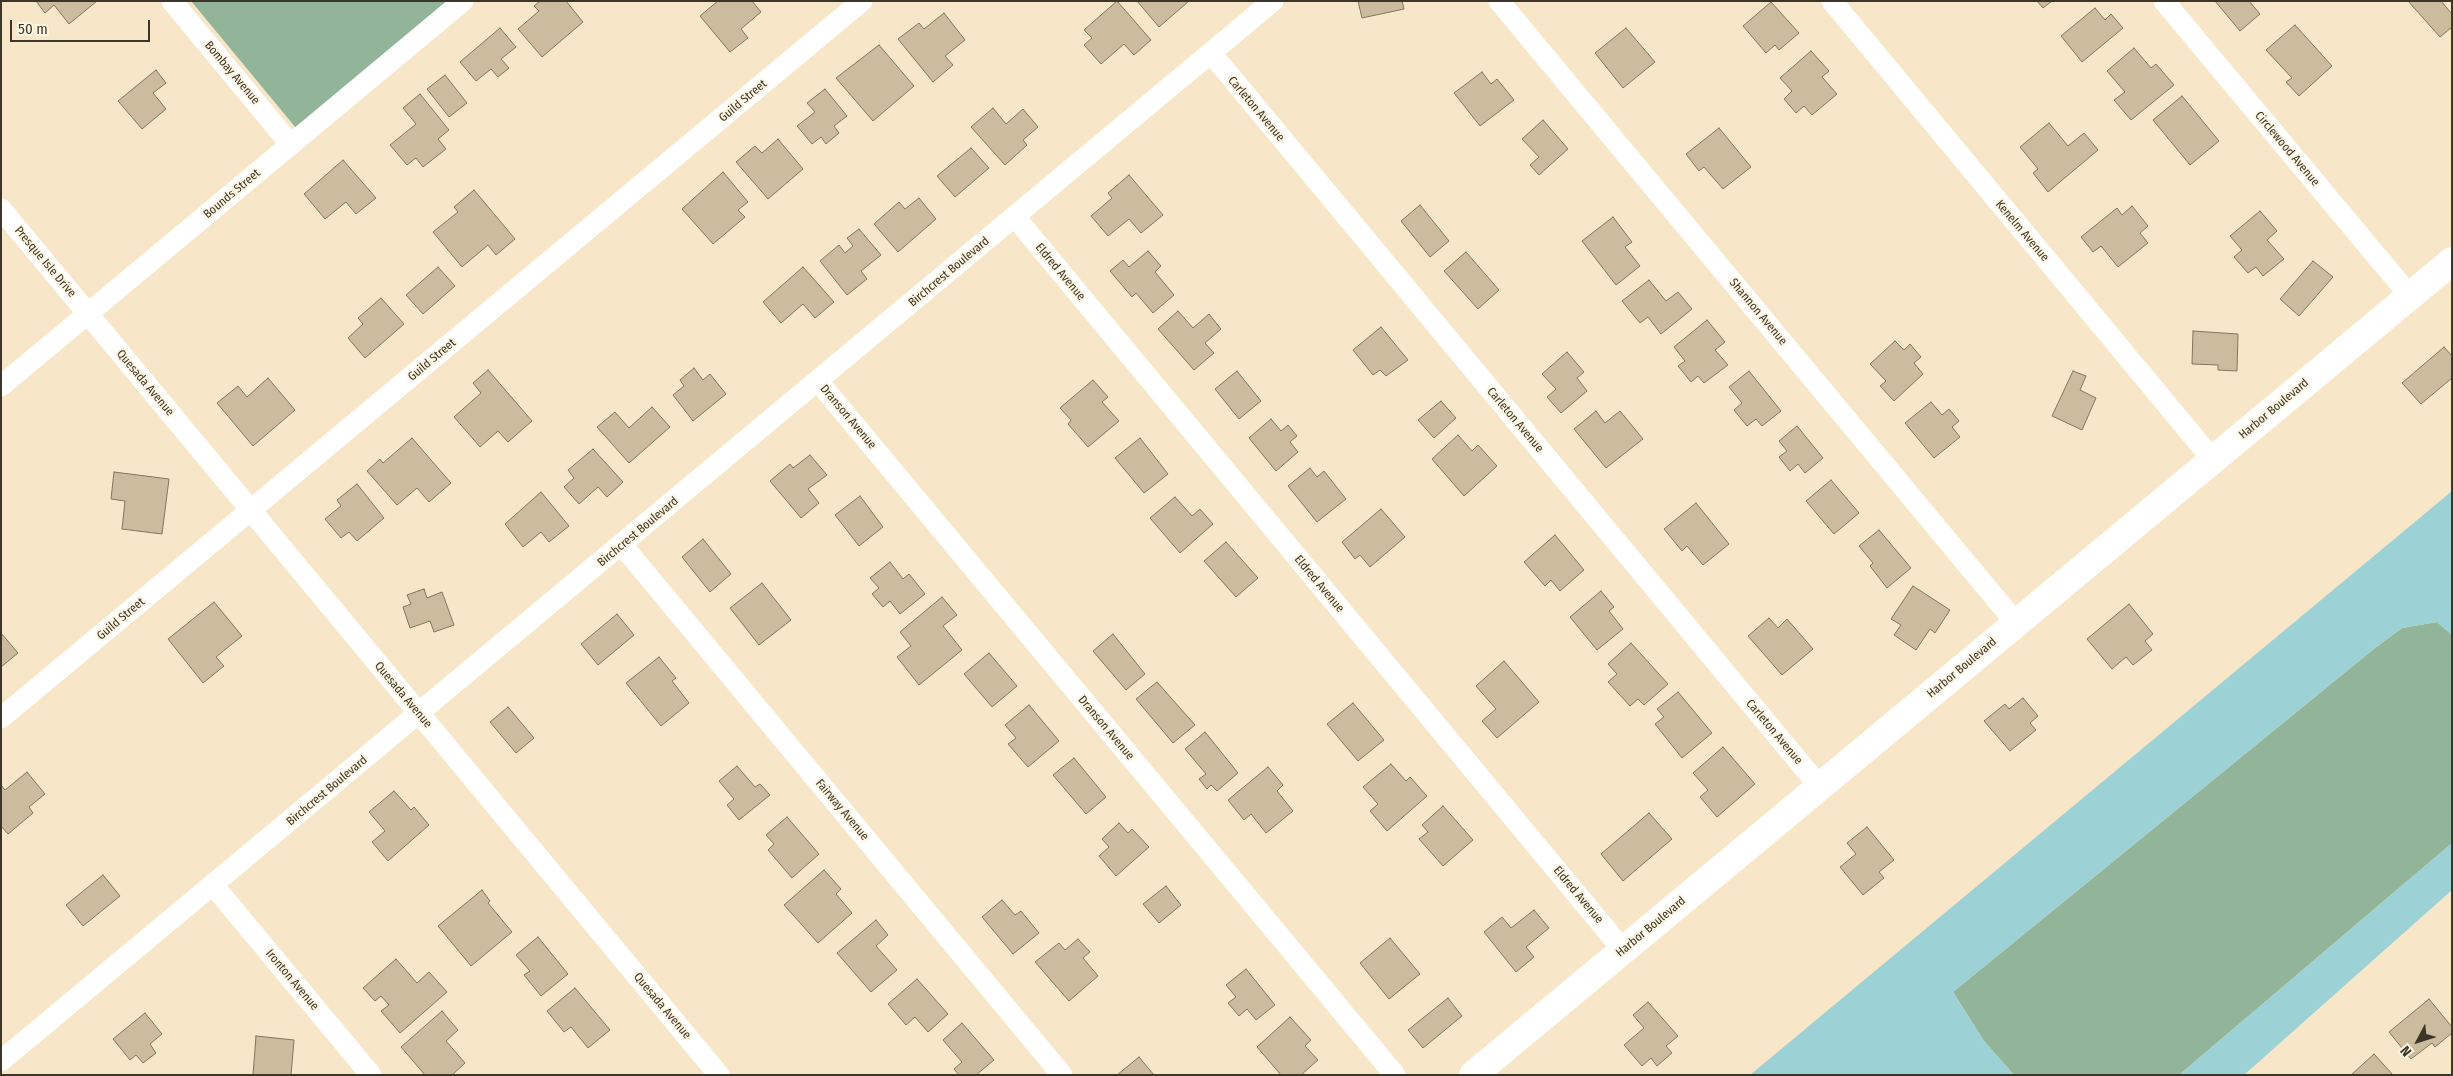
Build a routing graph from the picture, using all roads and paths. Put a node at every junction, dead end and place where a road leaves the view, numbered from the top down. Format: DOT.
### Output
graph roads {
  1 [pos="172,1"];
  2 [pos="463,1"];
  3 [pos="862,1"];
  4 [pos="1273,1"];
  5 [pos="1499,1"];
  6 [pos="1832,1"];
  7 [pos="2164,1"];
  8 [pos="1210,54"];
  9 [pos="291,145"];
  10 [pos="1,209"];
  11 [pos="1014,217"];
  12 [pos="2452,262"];
  13 [pos="2410,296"];
  14 [pos="88,314"];
  15 [pos="818,381"];
  16 [pos="1,386"];
  17 [pos="2213,460"];
  18 [pos="251,511"];
  19 [pos="622,545"];
  20 [pos="2016,623"];
  21 [pos="420,714"];
  22 [pos="1,718"];
  23 [pos="1820,787"];
  24 [pos="213,885"];
  25 [pos="1623,950"];
  26 [pos="1,1060"];
  27 [pos="368,1074"];
  28 [pos="719,1075"];
  29 [pos="1062,1075"];
  30 [pos="1395,1075"];
  31 [pos="1473,1075"];
  1 -- 9 [label="street, Bombay Avenue"];
  2 -- 9 [label="street, Bounds Street"];
  3 -- 18 [label="street, Guild Street"];
  4 -- 8 [label="street, Birchcrest Boulevard"];
  5 -- 20 [label="street, Shannon Avenue"];
  6 -- 17 [label="street, Kenelm Avenue"];
  7 -- 13 [label="street, Circlewood Avenue"];
  8 -- 11 [label="street, Birchcrest Boulevard"];
  8 -- 23 [label="street, Carleton Avenue"];
  9 -- 14 [label="street, Bounds Street"];
  10 -- 14 [label="street, Presque Isle Drive"];
  11 -- 15 [label="street, Birchcrest Boulevard"];
  11 -- 25 [label="street, Eldred Avenue"];
  12 -- 13 [label="street, Harbor Boulevard"];
  13 -- 17 [label="street, Harbor Boulevard"];
  14 -- 16 [label="street, Bounds Street"];
  14 -- 18 [label="street, Quesada Avenue"];
  15 -- 19 [label="street, Birchcrest Boulevard"];
  15 -- 30 [label="street, Dranson Avenue"];
  17 -- 20 [label="street, Harbor Boulevard"];
  18 -- 21 [label="street, Quesada Avenue"];
  18 -- 22 [label="street, Guild Street"];
  19 -- 21 [label="street, Birchcrest Boulevard"];
  19 -- 29 [label="street, Fairway Avenue"];
  20 -- 23 [label="street, Harbor Boulevard"];
  21 -- 24 [label="street, Birchcrest Boulevard"];
  21 -- 28 [label="street, Quesada Avenue"];
  23 -- 25 [label="street, Harbor Boulevard"];
  24 -- 26 [label="street, Birchcrest Boulevard"];
  24 -- 27 [label="street, Ironton Avenue"];
  25 -- 31 [label="street, Harbor Boulevard"];
}
